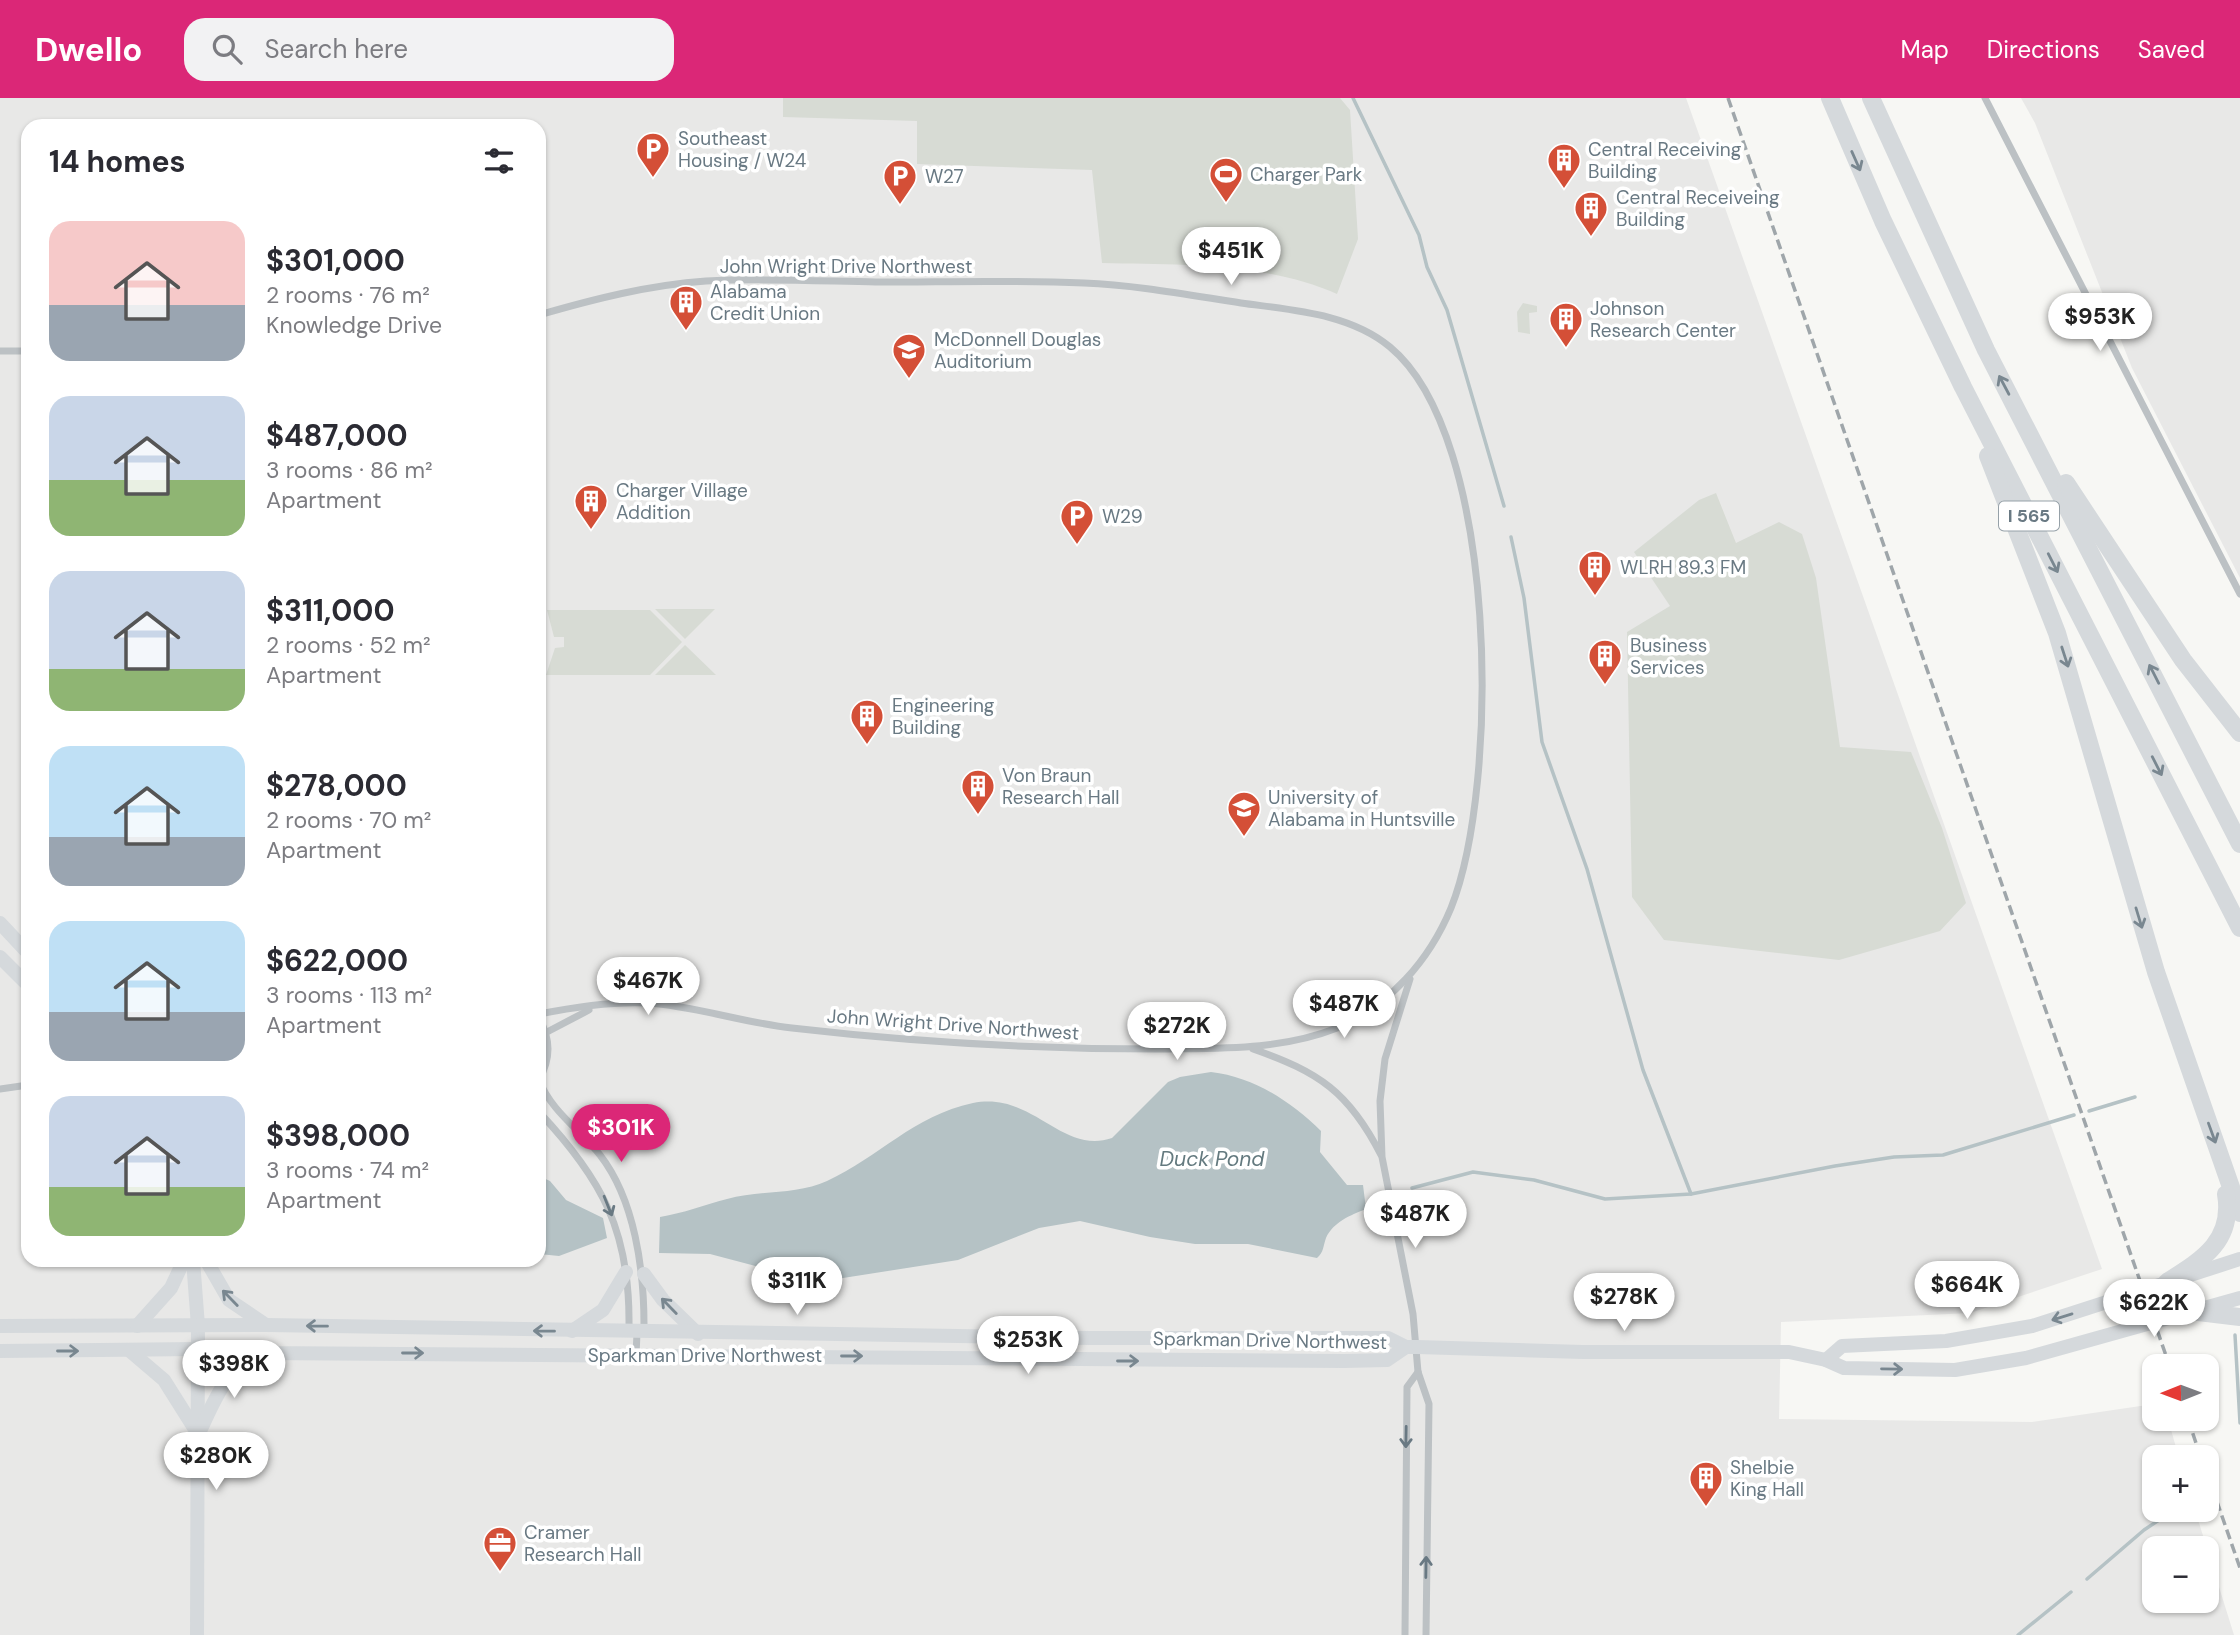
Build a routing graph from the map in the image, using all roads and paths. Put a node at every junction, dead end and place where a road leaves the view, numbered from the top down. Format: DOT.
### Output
graph roads {
  1 [pos="1830,98"];
  2 [pos="1871,98"];
  3 [pos="1985,98"];
  4 [pos="546,312"];
  5 [pos="0,351"];
  6 [pos="21,351"];
  7 [pos="1963,387"];
  8 [pos="2027,426"];
  9 [pos="2240,594"];
  10 [pos="2240,733"];
  11 [pos="2240,844"];
  12 [pos="0,923"];
  13 [pos="2240,928"];
  14 [pos="21,946"];
  15 [pos="0,957"];
  16 [pos="1411,975"];
  17 [pos="21,978"];
  18 [pos="597,1007"];
  19 [pos="546,1015"];
  20 [pos="547,1032"];
  21 [pos="1249,1048"];
  22 [pos="546,1063"];
  23 [pos="21,1086"];
  24 [pos="0,1090"];
  25 [pos="546,1096"];
  26 [pos="546,1120"];
  27 [pos="1382,1157"];
  28 [pos="2221,1159"];
  29 [pos="2240,1213"];
  30 [pos="2240,1259"];
  31 [pos="181,1267"];
  32 [pos="194,1267"];
  33 [pos="210,1267"];
  34 [pos="626,1272"];
  35 [pos="644,1274"];
  36 [pos="2163,1283"];
  37 [pos="2240,1298"];
  38 [pos="2190,1311"];
  39 [pos="2240,1317"];
  40 [pos="266,1325"];
  41 [pos="0,1326"];
  42 [pos="137,1326"];
  43 [pos="198,1326"];
  44 [pos="571,1331"];
  45 [pos="637,1333"];
  46 [pos="698,1334"];
  47 [pos="1411,1347"];
  48 [pos="198,1349"];
  49 [pos="0,1351"];
  50 [pos="130,1351"];
  51 [pos="260,1353"];
  52 [pos="636,1355"];
  53 [pos="1826,1360"];
  54 [pos="1418,1372"];
  55 [pos="198,1435"];
  56 [pos="197,1635"];
  57 [pos="1405,1635"];
  58 [pos="1426,1635"];
  1 -- 7 [label="highway, I 565, one-way"];
  8 -- 2 [label="highway, I 565, one-way"];
  3 -- 9 [label="street"];
  4 -- 16 [label="street, John Wright Drive Northwest"];
  5 -- 6 [label="street"];
  7 -- 13 [label="highway, I 565, one-way"];
  7 -- 28 [label="highway, one-way"];
  8 -- 10 [label="highway"];
  11 -- 8 [label="highway, I 565, one-way"];
  12 -- 14 [label="main road"];
  15 -- 17 [label="main road"];
  16 -- 21 [label="street, John Wright Drive Northwest"];
  16 -- 27 [label="street"];
  18 -- 19 [label="street, John Wright Drive Northwest"];
  18 -- 20 [label="street, John Wright Drive Northwest"];
  18 -- 21 [label="street, John Wright Drive Northwest"];
  20 -- 22 [label="street"];
  21 -- 27 [label="street"];
  23 -- 24 [label="street"];
  25 -- 35 [label="street"];
  26 -- 34 [label="street, one-way"];
  27 -- 47 [label="street"];
  28 -- 29 [label="highway"];
  28 -- 36 [label="highway"];
  30 -- 36 [label="main road"];
  31 -- 42 [label="main road"];
  32 -- 43 [label="main road"];
  40 -- 33 [label="main road, one-way"];
  34 -- 44 [label="main road"];
  34 -- 45 [label="street"];
  35 -- 45 [label="street"];
  46 -- 35 [label="main road, one-way"];
  36 -- 53 [label="main road, one-way"];
  37 -- 38 [label="main road, Sparkman Drive Northwest"];
  38 -- 39 [label="highway"];
  53 -- 38 [label="main road, Sparkman Drive Northwest, one-way"];
  40 -- 43 [label="main road, Sparkman Drive Northwest"];
  44 -- 40 [label="main road, Sparkman Drive Northwest, one-way"];
  41 -- 42 [label="main road, Sparkman Drive Northwest"];
  42 -- 43 [label="main road, Sparkman Drive Northwest"];
  43 -- 48 [label="main road"];
  44 -- 45 [label="main road, Sparkman Drive Northwest"];
  45 -- 46 [label="main road, Sparkman Drive Northwest"];
  45 -- 52 [label="street"];
  46 -- 47 [label="main road, Sparkman Drive Northwest"];
  52 -- 47 [label="main road, Sparkman Drive Northwest, one-way"];
  47 -- 53 [label="main road, Sparkman Drive Northwest"];
  47 -- 54 [label="street"];
  48 -- 50 [label="main road, Sparkman Drive Northwest"];
  48 -- 51 [label="main road, Sparkman Drive Northwest"];
  48 -- 55 [label="main road"];
  49 -- 50 [label="main road, Sparkman Drive Northwest, one-way"];
  50 -- 55 [label="main road"];
  51 -- 52 [label="main road, Sparkman Drive Northwest, one-way"];
  51 -- 55 [label="main road"];
  54 -- 57 [label="street, one-way"];
  58 -- 54 [label="street, one-way"];
  55 -- 56 [label="main road"];
}
